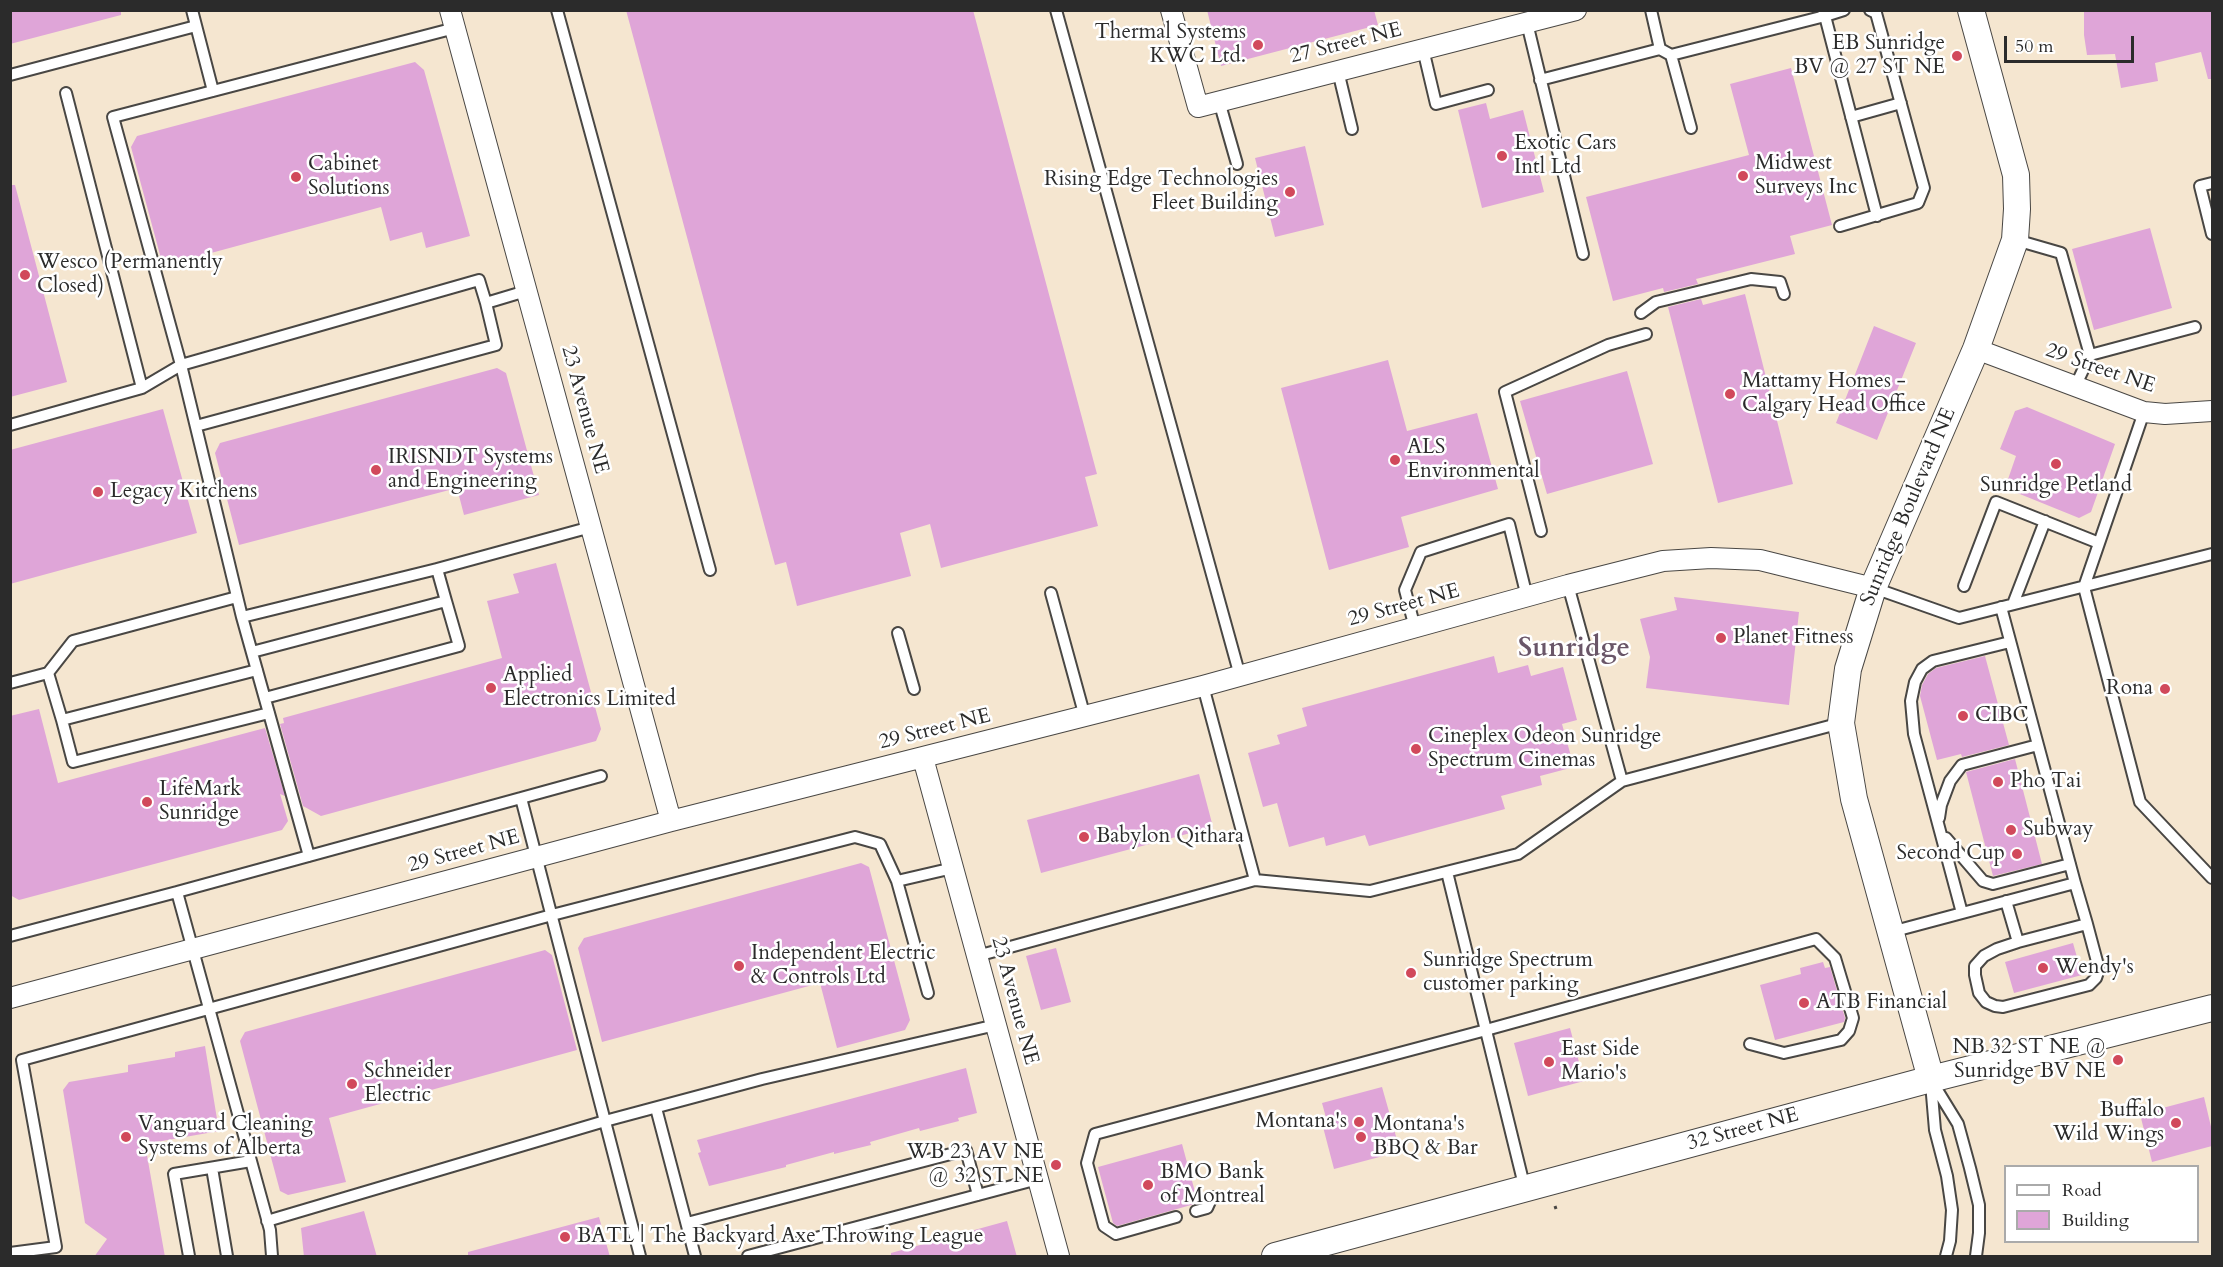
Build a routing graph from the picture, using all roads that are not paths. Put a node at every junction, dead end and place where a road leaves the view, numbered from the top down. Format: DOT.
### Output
graph roads {
  1 [pos="192,10"];
  2 [pos="557,10"];
  3 [pos="1056,10"];
  4 [pos="1172,10"];
  5 [pos="1651,10"];
  6 [pos="1844,10"];
  7 [pos="1870,10"];
  8 [pos="1971,10"];
  9 [pos="1564,12"];
  10 [pos="1824,13"];
  11 [pos="452,19"];
  12 [pos="1527,23"];
  13 [pos="196,26"];
  14 [pos="1660,49"];
  15 [pos="1423,50"];
  16 [pos="1671,55"];
  17 [pos="1338,71"];
  18 [pos="10,75"];
  19 [pos="1540,80"];
  20 [pos="1488,90"];
  21 [pos="213,91"];
  22 [pos="66,93"];
  23 [pos="1220,101"];
  24 [pos="1900,102"];
  25 [pos="1851,117"];
  26 [pos="1691,128"];
  27 [pos="1352,129"];
  28 [pos="1237,164"];
  29 [pos="2212,183"];
  30 [pos="1877,216"];
  31 [pos="1840,226"];
  32 [pos="2212,234"];
  33 [pos="2015,240"];
  34 [pos="1582,254"];
  35 [pos="526,291"];
  36 [pos="1784,294"];
  37 [pos="486,303"];
  38 [pos="1641,313"];
  39 [pos="2195,327"];
  40 [pos="1646,334"];
  41 [pos="1976,349"];
  42 [pos="2090,355"];
  43 [pos="182,365"];
  44 [pos="2075,387"];
  45 [pos="142,388"];
  46 [pos="2212,411"];
  47 [pos="2144,412"];
  48 [pos="10,425"];
  49 [pos="196,426"];
  50 [pos="2045,521"];
  51 [pos="591,527"];
  52 [pos="1541,531"];
  53 [pos="2099,543"];
  54 [pos="2212,554"];
  55 [pos="437,568"];
  56 [pos="710,570"];
  57 [pos="1568,585"];
  58 [pos="1964,586"];
  59 [pos="2084,587"];
  60 [pos="1874,588"];
  61 [pos="1051,593"];
  62 [pos="237,597"];
  63 [pos="1527,597"];
  64 [pos="446,601"];
  65 [pos="2007,606"];
  66 [pos="242,617"];
  67 [pos="1415,628"];
  68 [pos="898,633"];
  69 [pos="2010,642"];
  70 [pos="252,652"];
  71 [pos="256,670"];
  72 [pos="48,673"];
  73 [pos="1240,676"];
  74 [pos="10,683"];
  75 [pos="1203,686"];
  76 [pos="914,689"];
  77 [pos="265,698"];
  78 [pos="269,713"];
  79 [pos="1085,717"];
  80 [pos="62,720"];
  81 [pos="1841,723"];
  82 [pos="2038,745"];
  83 [pos="923,758"];
  84 [pos="601,776"];
  85 [pos="1622,781"];
  86 [pos="521,798"];
  87 [pos="671,821"];
  88 [pos="1938,821"];
  89 [pos="309,856"];
  90 [pos="537,857"];
  91 [pos="2070,864"];
  92 [pos="953,868"];
  93 [pos="1447,872"];
  94 [pos="2212,878"];
  95 [pos="1255,879"];
  96 [pos="897,881"];
  97 [pos="2075,883"];
  98 [pos="177,892"];
  99 [pos="2006,901"];
  100 [pos="1962,913"];
  101 [pos="552,915"];
  102 [pos="2087,924"];
  103 [pos="1891,932"];
  104 [pos="10,936"];
  105 [pos="2018,942"];
  106 [pos="194,949"];
  107 [pos="977,956"];
  108 [pos="928,993"];
  109 [pos="10,998"];
  110 [pos="2212,1008"];
  111 [pos="210,1009"];
  112 [pos="996,1025"];
  113 [pos="1486,1030"];
  114 [pos="1750,1044"];
  115 [pos="1931,1079"];
  116 [pos="656,1108"];
  117 [pos="605,1121"];
  118 [pos="251,1161"];
  119 [pos="212,1168"];
  120 [pos="1038,1179"];
  121 [pos="1525,1190"];
  122 [pos="978,1195"];
  123 [pos="1212,1197"];
  124 [pos="1196,1211"];
  125 [pos="1176,1217"];
  126 [pos="267,1221"];
  127 [pos="687,1223"];
  128 [pos="56,1252"];
  129 [pos="10,1253"];
  130 [pos="189,1257"];
  131 [pos="227,1257"];
  132 [pos="272,1257"];
  133 [pos="640,1257"];
  134 [pos="696,1257"];
  135 [pos="748,1257"];
  136 [pos="1059,1257"];
  137 [pos="1275,1257"];
  138 [pos="1946,1257"];
  139 [pos="1976,1257"];
  1 -- 13 [label="lane"];
  2 -- 56 [label="lane"];
  3 -- 73 [label="lane"];
  4 -- 23 [label="street, 27 Street NE"];
  5 -- 14 [label="lane"];
  6 -- 10 [label="lane"];
  7 -- 24 [label="lane"];
  8 -- 33 [label="street, Sunridge Boulevard NE"];
  9 -- 12 [label="street, 27 Street NE"];
  10 -- 16 [label="lane"];
  10 -- 25 [label="lane"];
  11 -- 21 [label="lane"];
  11 -- 35 [label="street, 23 Avenue NE"];
  12 -- 15 [label="street, 27 Street NE"];
  12 -- 19 [label="lane"];
  13 -- 18 [label="lane"];
  13 -- 21 [label="lane"];
  14 -- 16 [label="lane"];
  14 -- 19 [label="lane"];
  15 -- 17 [label="street, 27 Street NE"];
  15 -- 20 [label="lane"];
  16 -- 26 [label="lane"];
  17 -- 23 [label="street, 27 Street NE"];
  17 -- 27 [label="lane"];
  19 -- 34 [label="lane"];
  21 -- 43 [label="lane"];
  22 -- 45 [label="lane"];
  23 -- 28 [label="lane"];
  24 -- 25 [label="lane"];
  24 -- 30 [label="lane"];
  25 -- 30 [label="lane"];
  29 -- 32 [label="lane"];
  30 -- 31 [label="lane"];
  33 -- 41 [label="street, Sunridge Boulevard NE"];
  33 -- 42 [label="lane"];
  35 -- 37 [label="lane"];
  35 -- 51 [label="street, 23 Avenue NE"];
  36 -- 38 [label="lane"];
  37 -- 43 [label="lane"];
  37 -- 49 [label="lane"];
  39 -- 42 [label="lane"];
  40 -- 52 [label="lane"];
  41 -- 44 [label="street, 29 Street NE"];
  41 -- 60 [label="street, Sunridge Boulevard NE"];
  42 -- 44 [label="lane"];
  43 -- 45 [label="lane"];
  43 -- 49 [label="lane"];
  44 -- 47 [label="street, 29 Street NE"];
  45 -- 48 [label="lane"];
  46 -- 47 [label="street, 29 Street NE"];
  47 -- 53 [label="lane"];
  49 -- 62 [label="lane"];
  50 -- 53 [label="lane"];
  50 -- 58 [label="lane"];
  50 -- 65 [label="lane"];
  51 -- 55 [label="lane"];
  51 -- 87 [label="street, 23 Avenue NE"];
  53 -- 59 [label="lane"];
  54 -- 59 [label="lane"];
  55 -- 64 [label="lane"];
  55 -- 66 [label="lane"];
  57 -- 60 [label="street, 29 Street NE"];
  57 -- 63 [label="street, 29 Street NE"];
  57 -- 85 [label="lane"];
  59 -- 65 [label="lane"];
  59 -- 94 [label="lane"];
  60 -- 65 [label="lane"];
  60 -- 81 [label="street, Sunridge Boulevard NE"];
  61 -- 79 [label="lane"];
  62 -- 66 [label="lane"];
  62 -- 72 [label="lane"];
  63 -- 67 [label="street, 29 Street NE"];
  63 -- 67 [label="lane"];
  64 -- 70 [label="lane"];
  64 -- 77 [label="lane"];
  65 -- 69 [label="lane"];
  66 -- 70 [label="lane"];
  67 -- 73 [label="street, 29 Street NE"];
  68 -- 76 [label="lane"];
  69 -- 82 [label="lane"];
  69 -- 88 [label="lane"];
  70 -- 71 [label="lane"];
  71 -- 77 [label="lane"];
  71 -- 80 [label="lane"];
  72 -- 74 [label="lane"];
  72 -- 80 [label="lane"];
  73 -- 75 [label="street, 29 Street NE"];
  75 -- 79 [label="street, 29 Street NE"];
  75 -- 95 [label="lane"];
  77 -- 78 [label="lane"];
  78 -- 80 [label="lane"];
  78 -- 89 [label="lane"];
  79 -- 83 [label="street, 29 Street NE"];
  81 -- 85 [label="lane"];
  81 -- 103 [label="street, Sunridge Boulevard NE"];
  82 -- 88 [label="lane"];
  82 -- 91 [label="lane"];
  83 -- 87 [label="street, 29 Street NE"];
  83 -- 92 [label="street, 23 Avenue NE"];
  84 -- 86 [label="lane"];
  85 -- 93 [label="lane"];
  86 -- 89 [label="lane"];
  86 -- 90 [label="lane"];
  87 -- 90 [label="street, 29 Street NE"];
  88 -- 91 [label="lane"];
  88 -- 100 [label="lane"];
  89 -- 98 [label="lane"];
  90 -- 101 [label="lane"];
  90 -- 106 [label="street, 29 Street NE"];
  91 -- 97 [label="lane"];
  92 -- 96 [label="lane"];
  92 -- 107 [label="street, 23 Avenue NE"];
  93 -- 95 [label="lane"];
  93 -- 113 [label="lane"];
  95 -- 107 [label="lane"];
  96 -- 101 [label="lane"];
  96 -- 108 [label="lane"];
  97 -- 99 [label="lane"];
  97 -- 102 [label="lane"];
  98 -- 104 [label="lane"];
  98 -- 106 [label="lane"];
  99 -- 100 [label="lane"];
  99 -- 105 [label="lane"];
  100 -- 103 [label="lane"];
  101 -- 111 [label="lane"];
  101 -- 117 [label="lane"];
  102 -- 105 [label="lane"];
  102 -- 105 [label="lane"];
  103 -- 115 [label="street, Sunridge Boulevard NE"];
  106 -- 109 [label="street, 29 Street NE"];
  106 -- 111 [label="lane"];
  107 -- 112 [label="street, 23 Avenue NE"];
  110 -- 115 [label="street, 32 Street NE"];
  111 -- 118 [label="lane"];
  111 -- 128 [label="lane"];
  112 -- 116 [label="lane"];
  112 -- 120 [label="street, 23 Avenue NE"];
  113 -- 114 [label="lane"];
  113 -- 121 [label="lane"];
  113 -- 125 [label="lane"];
  115 -- 121 [label="street, 32 Street NE"];
  115 -- 138 [label="lane"];
  115 -- 139 [label="lane"];
  116 -- 117 [label="lane"];
  116 -- 127 [label="lane"];
  117 -- 126 [label="lane"];
  117 -- 133 [label="lane"];
  118 -- 119 [label="lane"];
  118 -- 126 [label="lane"];
  119 -- 130 [label="lane"];
  119 -- 131 [label="lane"];
  120 -- 122 [label="lane"];
  120 -- 136 [label="street, 23 Avenue NE"];
  121 -- 137 [label="street, 32 Street NE"];
  122 -- 127 [label="lane"];
  122 -- 135 [label="lane"];
  123 -- 124 [label="lane"];
  126 -- 132 [label="lane"];
  127 -- 134 [label="lane"];
  128 -- 129 [label="lane"];
}
